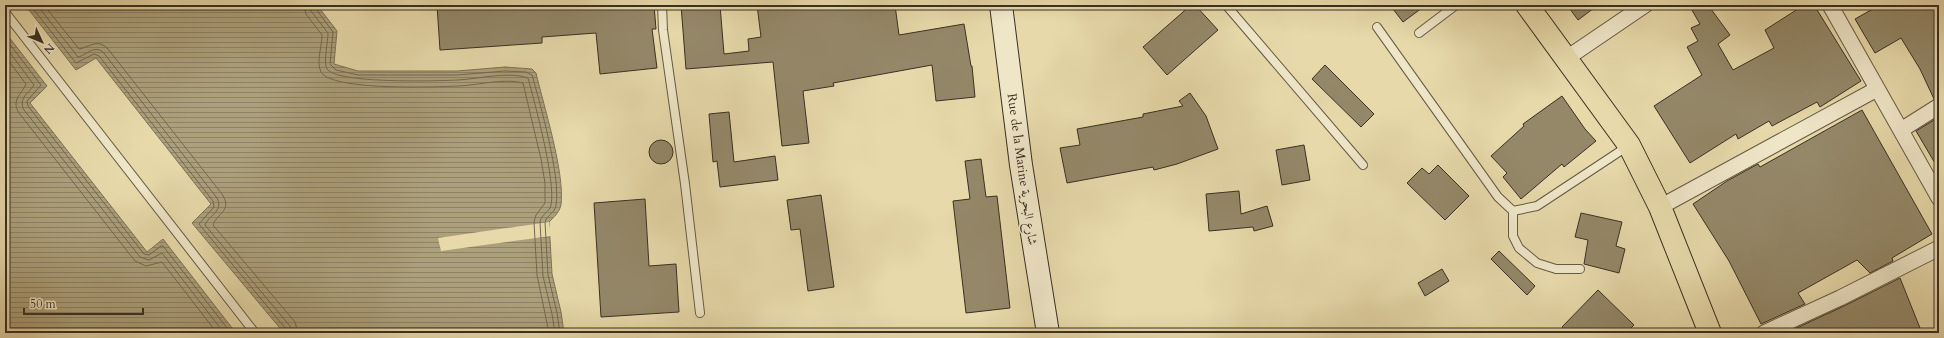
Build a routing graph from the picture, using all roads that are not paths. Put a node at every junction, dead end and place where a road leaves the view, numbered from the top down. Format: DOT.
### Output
graph roads {
  1 [pos="662,5"];
  2 [pos="1001,5"];
  3 [pos="1226,5"];
  4 [pos="1456,5"];
  5 [pos="1527,5"];
  6 [pos="1645,5"];
  7 [pos="1830,5"];
  8 [pos="5,12"];
  9 [pos="1377,27"];
  10 [pos="1419,33"];
  11 [pos="1567,58"];
  12 [pos="1877,89"];
  13 [pos="1939,106"];
  14 [pos="1901,130"];
  15 [pos="1629,145"];
  16 [pos="1363,165"];
  17 [pos="1939,198"];
  18 [pos="1660,207"];
  19 [pos="1513,210"];
  20 [pos="1939,248"];
  21 [pos="1580,269"];
  22 [pos="700,313"];
  23 [pos="255,333"];
  24 [pos="1048,333"];
  25 [pos="1710,333"];
  26 [pos="1764,333"];
  1 -- 22 [label="lane"];
  2 -- 24 [label="street, Rue de la Marine شارع البحرية"];
  3 -- 16 [label="lane"];
  4 -- 10 [label="lane"];
  5 -- 11 [label="highway"];
  6 -- 11 [label="street"];
  7 -- 12 [label="street"];
  8 -- 23 [label="lane"];
  9 -- 19 [label="lane"];
  11 -- 15 [label="highway"];
  12 -- 14 [label="street"];
  12 -- 18 [label="street"];
  13 -- 14 [label="street"];
  14 -- 17 [label="street"];
  15 -- 18 [label="highway"];
  15 -- 19 [label="lane"];
  18 -- 25 [label="highway"];
  19 -- 21 [label="lane"];
  20 -- 26 [label="street"];
}
